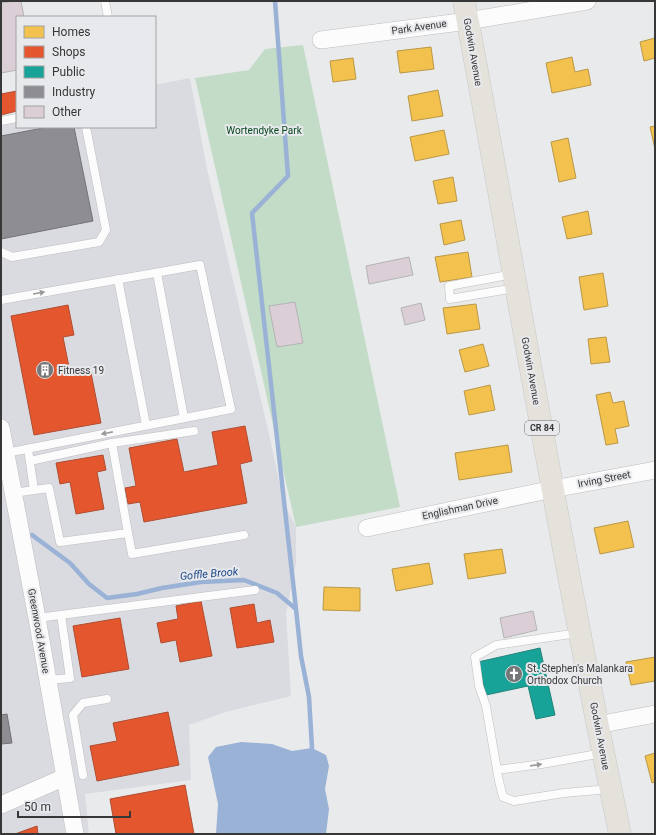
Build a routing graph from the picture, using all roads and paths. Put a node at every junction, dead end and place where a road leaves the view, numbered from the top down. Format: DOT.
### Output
graph roads {
  1 [pos="105,1"];
  2 [pos="588,1"];
  3 [pos="466,11"];
  4 [pos="108,16"];
  5 [pos="321,40"];
  6 [pos="16,118"];
  7 [pos="1,121"];
  8 [pos="86,128"];
  9 [pos="1,252"];
  10 [pos="157,273"];
  11 [pos="118,279"];
  12 [pos="515,281"];
  13 [pos="1,300"];
  14 [pos="184,418"];
  15 [pos="146,425"];
  16 [pos="1,428"];
  17 [pos="194,431"];
  18 [pos="112,443"];
  19 [pos="28,449"];
  20 [pos="6,453"];
  21 [pos="30,461"];
  22 [pos="655,470"];
  23 [pos="553,489"];
  24 [pos="34,490"];
  25 [pos="13,493"];
  26 [pos="367,528"];
  27 [pos="128,533"];
  28 [pos="244,535"];
  29 [pos="254,590"];
  30 [pos="61,615"];
  31 [pos="37,618"];
  32 [pos="580,633"];
  33 [pos="48,680"];
  34 [pos="107,699"];
  35 [pos="655,714"];
  36 [pos="597,724"];
  37 [pos="69,748"];
  38 [pos="603,753"];
  39 [pos="497,770"];
  40 [pos="83,775"];
  41 [pos="65,778"];
  42 [pos="610,789"];
  43 [pos="1,805"];
  44 [pos="75,834"];
  45 [pos="620,834"];
  1 -- 4 [label="lane"];
  2 -- 3 [label="street, Park Avenue"];
  3 -- 5 [label="street, Park Avenue"];
  3 -- 12 [label="main road, Godwin Avenue / CR 84"];
  6 -- 7 [label="lane"];
  8 -- 9 [label="lane"];
  10 -- 11 [label="lane"];
  10 -- 14 [label="lane"];
  10 -- 14 [label="lane"];
  13 -- 11 [label="lane, one-way"];
  11 -- 15 [label="lane"];
  12 -- 12 [label="lane"];
  12 -- 23 [label="main road, Godwin Avenue / CR 84"];
  14 -- 15 [label="lane"];
  15 -- 19 [label="lane, one-way"];
  16 -- 20 [label="street, Greenwood Avenue"];
  17 -- 18 [label="lane"];
  18 -- 21 [label="lane"];
  18 -- 27 [label="lane"];
  19 -- 20 [label="lane"];
  19 -- 21 [label="lane"];
  20 -- 25 [label="street, Greenwood Avenue"];
  21 -- 24 [label="lane"];
  22 -- 23 [label="street, Irving Street"];
  23 -- 26 [label="street, Englishman Drive"];
  23 -- 32 [label="main road, Godwin Avenue / CR 84"];
  24 -- 25 [label="lane"];
  24 -- 27 [label="lane"];
  25 -- 31 [label="street, Greenwood Avenue"];
  27 -- 28 [label="lane"];
  29 -- 30 [label="lane"];
  30 -- 31 [label="lane"];
  30 -- 33 [label="lane"];
  31 -- 33 [label="street, Greenwood Avenue"];
  32 -- 36 [label="main road, Godwin Avenue / CR 84"];
  32 -- 39 [label="lane"];
  33 -- 37 [label="street, Greenwood Avenue"];
  34 -- 37 [label="lane"];
  35 -- 36 [label="street"];
  36 -- 38 [label="main road, Godwin Avenue / CR 84"];
  37 -- 40 [label="lane"];
  37 -- 41 [label="street, Greenwood Avenue"];
  39 -- 38 [label="lane, one-way"];
  38 -- 42 [label="main road, Godwin Avenue / CR 84"];
  39 -- 42 [label="lane"];
  41 -- 43 [label="street"];
  41 -- 44 [label="street, Greenwood Avenue"];
  42 -- 45 [label="main road, Godwin Avenue / CR 84"];
}
